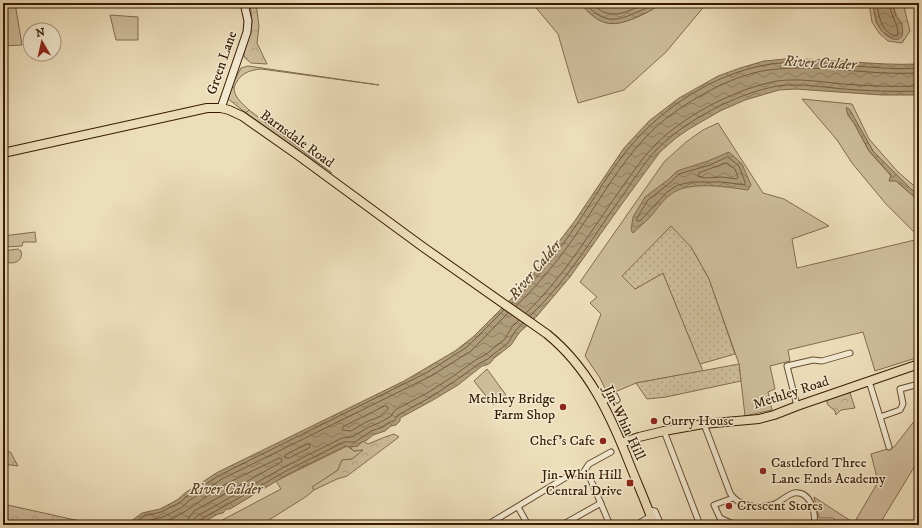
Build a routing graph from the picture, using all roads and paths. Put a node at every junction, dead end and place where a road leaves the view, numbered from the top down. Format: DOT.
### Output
graph roads {
  1 [pos="244,3"];
  2 [pos="221,108"];
  3 [pos="3,153"];
  4 [pos="536,327"];
  5 [pos="850,353"];
  6 [pos="919,364"];
  7 [pos="869,381"];
  8 [pos="919,384"];
  9 [pos="617,400"];
  10 [pos="602,402"];
  11 [pos="796,406"];
  12 [pos="880,417"];
  13 [pos="704,424"];
  14 [pos="664,431"];
  15 [pos="621,443"];
  16 [pos="889,447"];
  17 [pos="611,452"];
  18 [pos="584,473"];
  19 [pos="733,498"];
  20 [pos="601,503"];
  21 [pos="518,507"];
  22 [pos="650,513"];
  23 [pos="487,525"];
  24 [pos="528,525"];
  25 [pos="562,525"];
  26 [pos="610,525"];
  27 [pos="636,525"];
  28 [pos="654,525"];
  29 [pos="661,525"];
  30 [pos="700,525"];
  31 [pos="736,525"];
  32 [pos="814,525"];
  1 -- 2 [label="street, Green Lane"];
  2 -- 3 [label="main road, Barnsdale Road"];
  2 -- 4 [label="main road, Barnsdale Road"];
  4 -- 10 [label="main road, Jin-Whin Hill"];
  5 -- 11 [label="street"];
  6 -- 7 [label="main road, Methley Road"];
  7 -- 11 [label="main road, Methley Road"];
  7 -- 12 [label="street"];
  8 -- 12 [label="street"];
  9 -- 10 [label="street"];
  10 -- 15 [label="main road, Jin-Whin Hill"];
  11 -- 13 [label="main road, Methley Road"];
  12 -- 16 [label="street"];
  13 -- 14 [label="main road, Methley Road"];
  13 -- 19 [label="street"];
  14 -- 15 [label="main road, Methley Road"];
  14 -- 30 [label="street"];
  15 -- 22 [label="main road, Jin-Whin Hill"];
  17 -- 18 [label="street"];
  18 -- 20 [label="street"];
  18 -- 21 [label="street"];
  19 -- 31 [label="street"];
  19 -- 32 [label="street"];
  20 -- 25 [label="street"];
  20 -- 26 [label="street"];
  21 -- 23 [label="street"];
  21 -- 24 [label="street"];
  22 -- 27 [label="street"];
  22 -- 28 [label="main road, Jin-Whin Hill"];
  22 -- 29 [label="street"];
}
